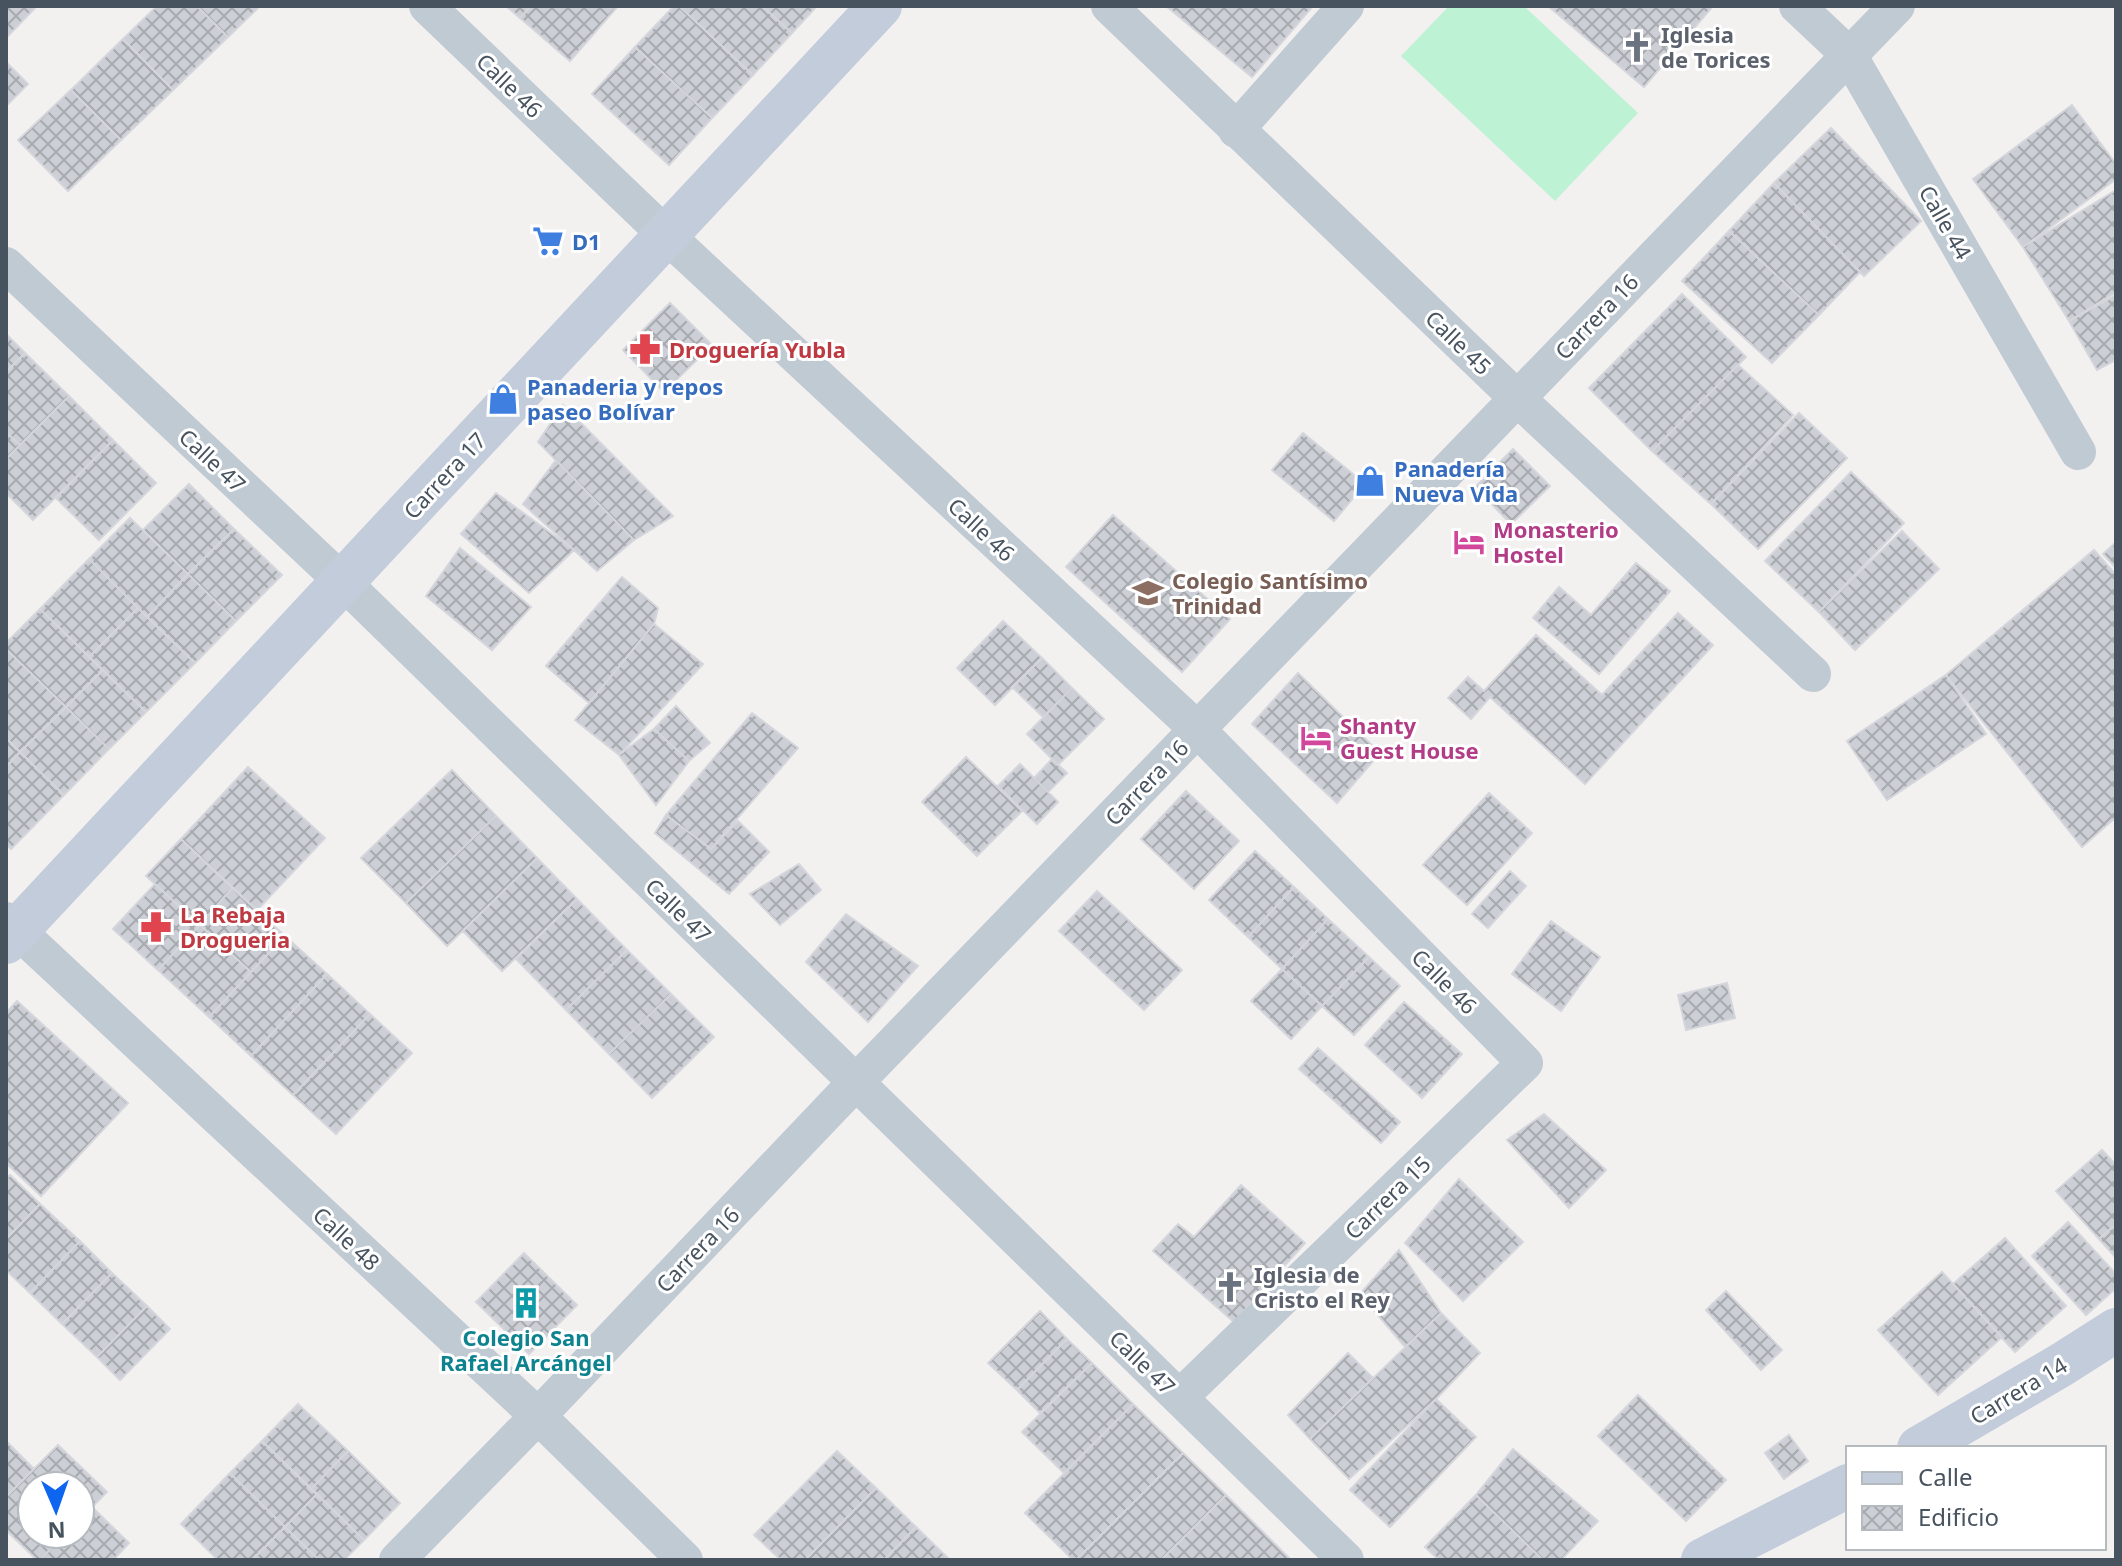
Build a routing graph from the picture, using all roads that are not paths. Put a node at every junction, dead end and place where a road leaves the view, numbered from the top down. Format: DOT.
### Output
graph roads {
  1 [pos="427,6"];
  2 [pos="880,6"];
  3 [pos="1109,6"];
  4 [pos="1346,6"];
  5 [pos="1797,6"];
  6 [pos="1897,6"];
  7 [pos="1849,55"];
  8 [pos="1236,130"];
  9 [pos="667,236"];
  10 [pos="6,265"];
  11 [pos="1517,398"];
  12 [pos="2078,452"];
  13 [pos="343,582"];
  14 [pos="1813,674"];
  15 [pos="1197,729"];
  16 [pos="10,931"];
  17 [pos="1525,1063"];
  18 [pos="856,1082"];
  19 [pos="2116,1330"];
  20 [pos="1180,1397"];
  21 [pos="538,1416"];
  22 [pos="1922,1446"];
  23 [pos="1846,1487"];
  24 [pos="397,1560"];
  25 [pos="685,1560"];
  26 [pos="1346,1560"];
  27 [pos="1703,1560"];
  1 -- 9 [label="street, Calle 46"];
  2 -- 9 [label="main road, Carrera 17"];
  3 -- 8 [label="street, Calle 45"];
  4 -- 8 [label="street"];
  5 -- 7 [label="street, Calle 44"];
  6 -- 7 [label="street, Carrera 16"];
  7 -- 11 [label="street, Carrera 16"];
  7 -- 12 [label="street, Calle 44"];
  8 -- 11 [label="street, Calle 45"];
  9 -- 13 [label="main road, Carrera 17"];
  9 -- 15 [label="street, Calle 46"];
  10 -- 13 [label="street, Calle 47"];
  11 -- 14 [label="street, Calle 45"];
  11 -- 15 [label="street, Carrera 16"];
  13 -- 16 [label="main road, Carrera 17"];
  13 -- 18 [label="street, Calle 47"];
  15 -- 17 [label="street, Calle 46"];
  15 -- 18 [label="street, Carrera 16"];
  16 -- 21 [label="street, Calle 48"];
  17 -- 20 [label="street, Carrera 15"];
  18 -- 20 [label="street, Calle 47"];
  18 -- 21 [label="street, Carrera 16"];
  19 -- 22 [label="main road, Carrera 14"];
  20 -- 26 [label="street, Calle 47"];
  21 -- 24 [label="street, Carrera 16"];
  21 -- 25 [label="street, Calle 48"];
  23 -- 27 [label="main road"];
}
